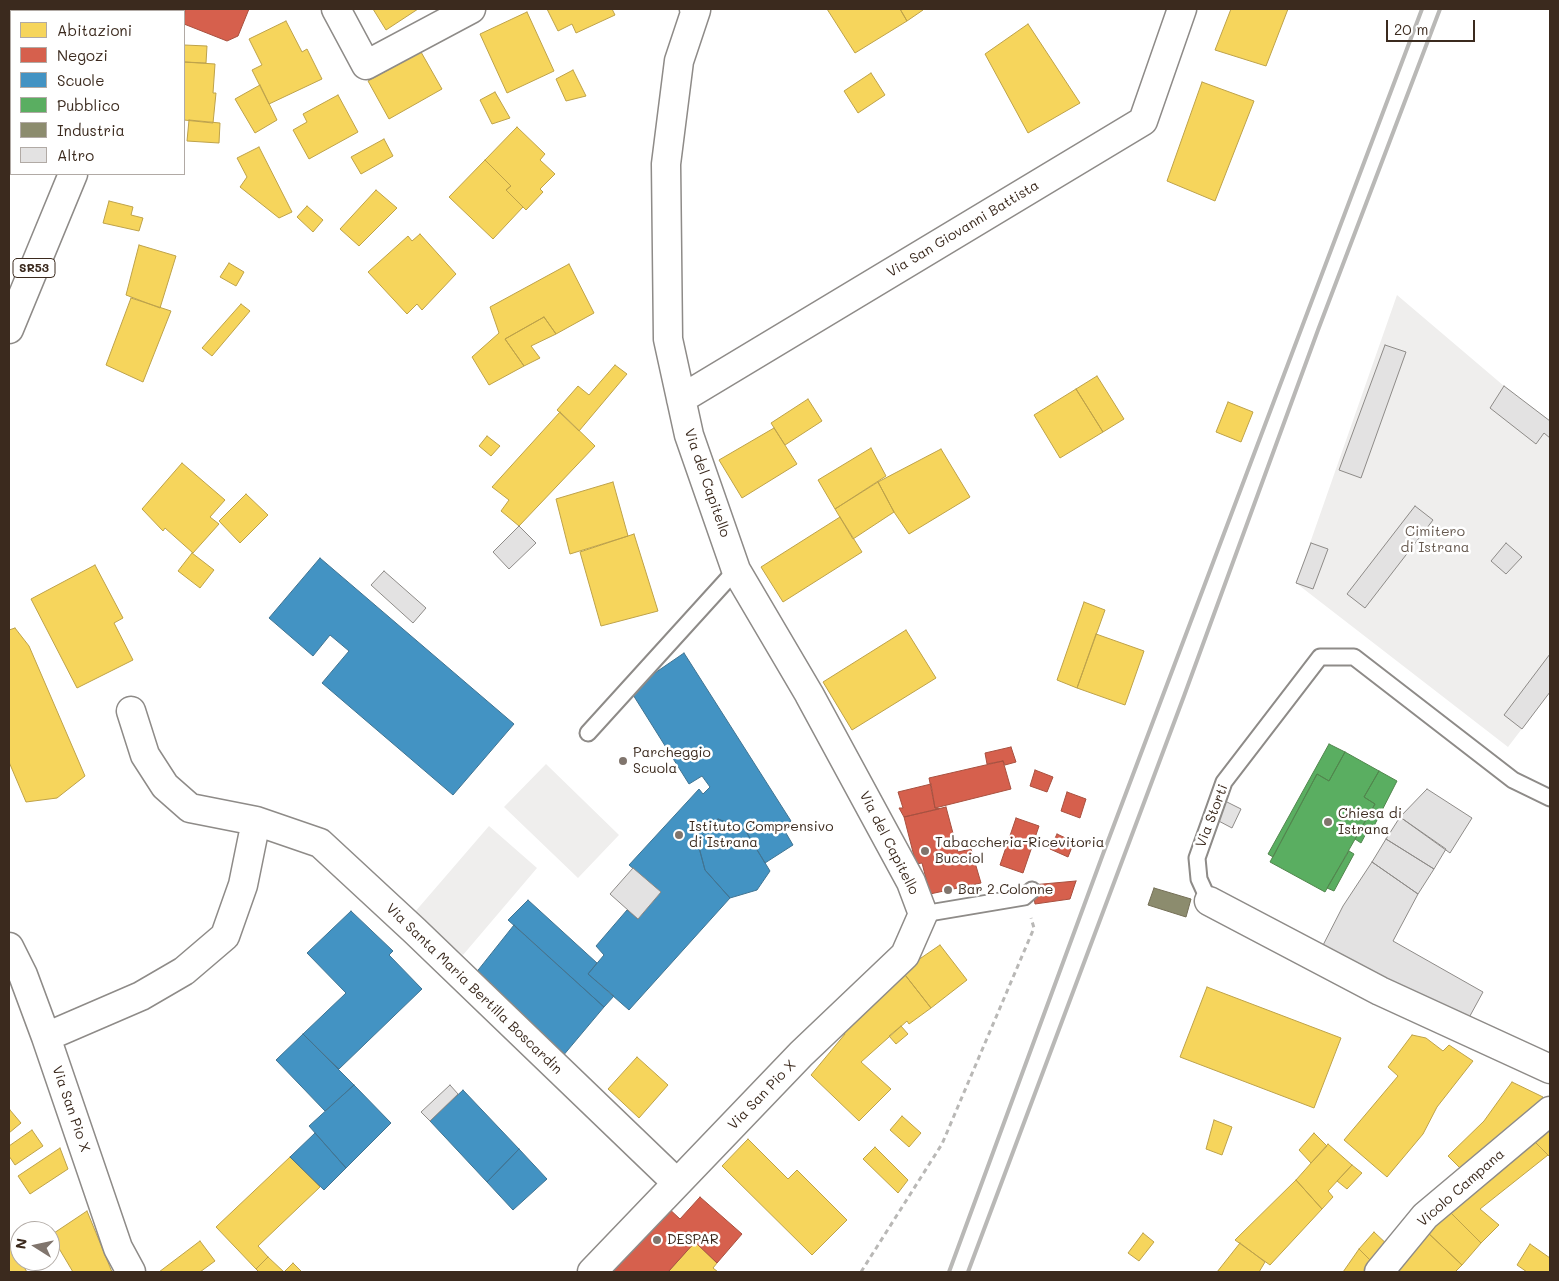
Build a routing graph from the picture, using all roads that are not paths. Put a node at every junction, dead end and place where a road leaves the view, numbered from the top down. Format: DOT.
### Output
graph roads {
  1 [pos="336,9"];
  2 [pos="471,9"];
  3 [pos="699,9"];
  4 [pos="1182,9"];
  5 [pos="73,175"];
  6 [pos="12,314"];
  7 [pos="681,399"];
  8 [pos="736,570"];
  9 [pos="131,711"];
  10 [pos="588,733"];
  11 [pos="1550,798"];
  12 [pos="256,821"];
  13 [pos="1032,890"];
  14 [pos="1209,901"];
  15 [pos="923,914"];
  16 [pos="9,947"];
  17 [pos="46,1037"];
  18 [pos="1550,1069"];
  19 [pos="1550,1111"];
  20 [pos="677,1183"];
  21 [pos="131,1272"];
  22 [pos="592,1272"];
  23 [pos="1378,1272"];
  1 -- 2 [label="street"];
  3 -- 7 [label="street, Via del Capitello"];
  4 -- 7 [label="street, Via San Giovanni Battista"];
  5 -- 6 [label="street, SR53"];
  7 -- 8 [label="street, Via del Capitello"];
  8 -- 10 [label="lane"];
  8 -- 15 [label="street, Via del Capitello"];
  9 -- 12 [label="street, Via Santa Maria Bertilla Boscardin"];
  11 -- 14 [label="lane, Via Storti"];
  12 -- 17 [label="street"];
  12 -- 20 [label="street, Via Santa Maria Bertilla Boscardin"];
  13 -- 15 [label="lane"];
  14 -- 18 [label="street, Via Storti"];
  15 -- 20 [label="street, Via San Pio X"];
  16 -- 17 [label="street, Via San Pio X"];
  17 -- 21 [label="street, Via San Pio X"];
  19 -- 23 [label="street, Vicolo Campana"];
  20 -- 22 [label="street, Via San Pio X"];
}
